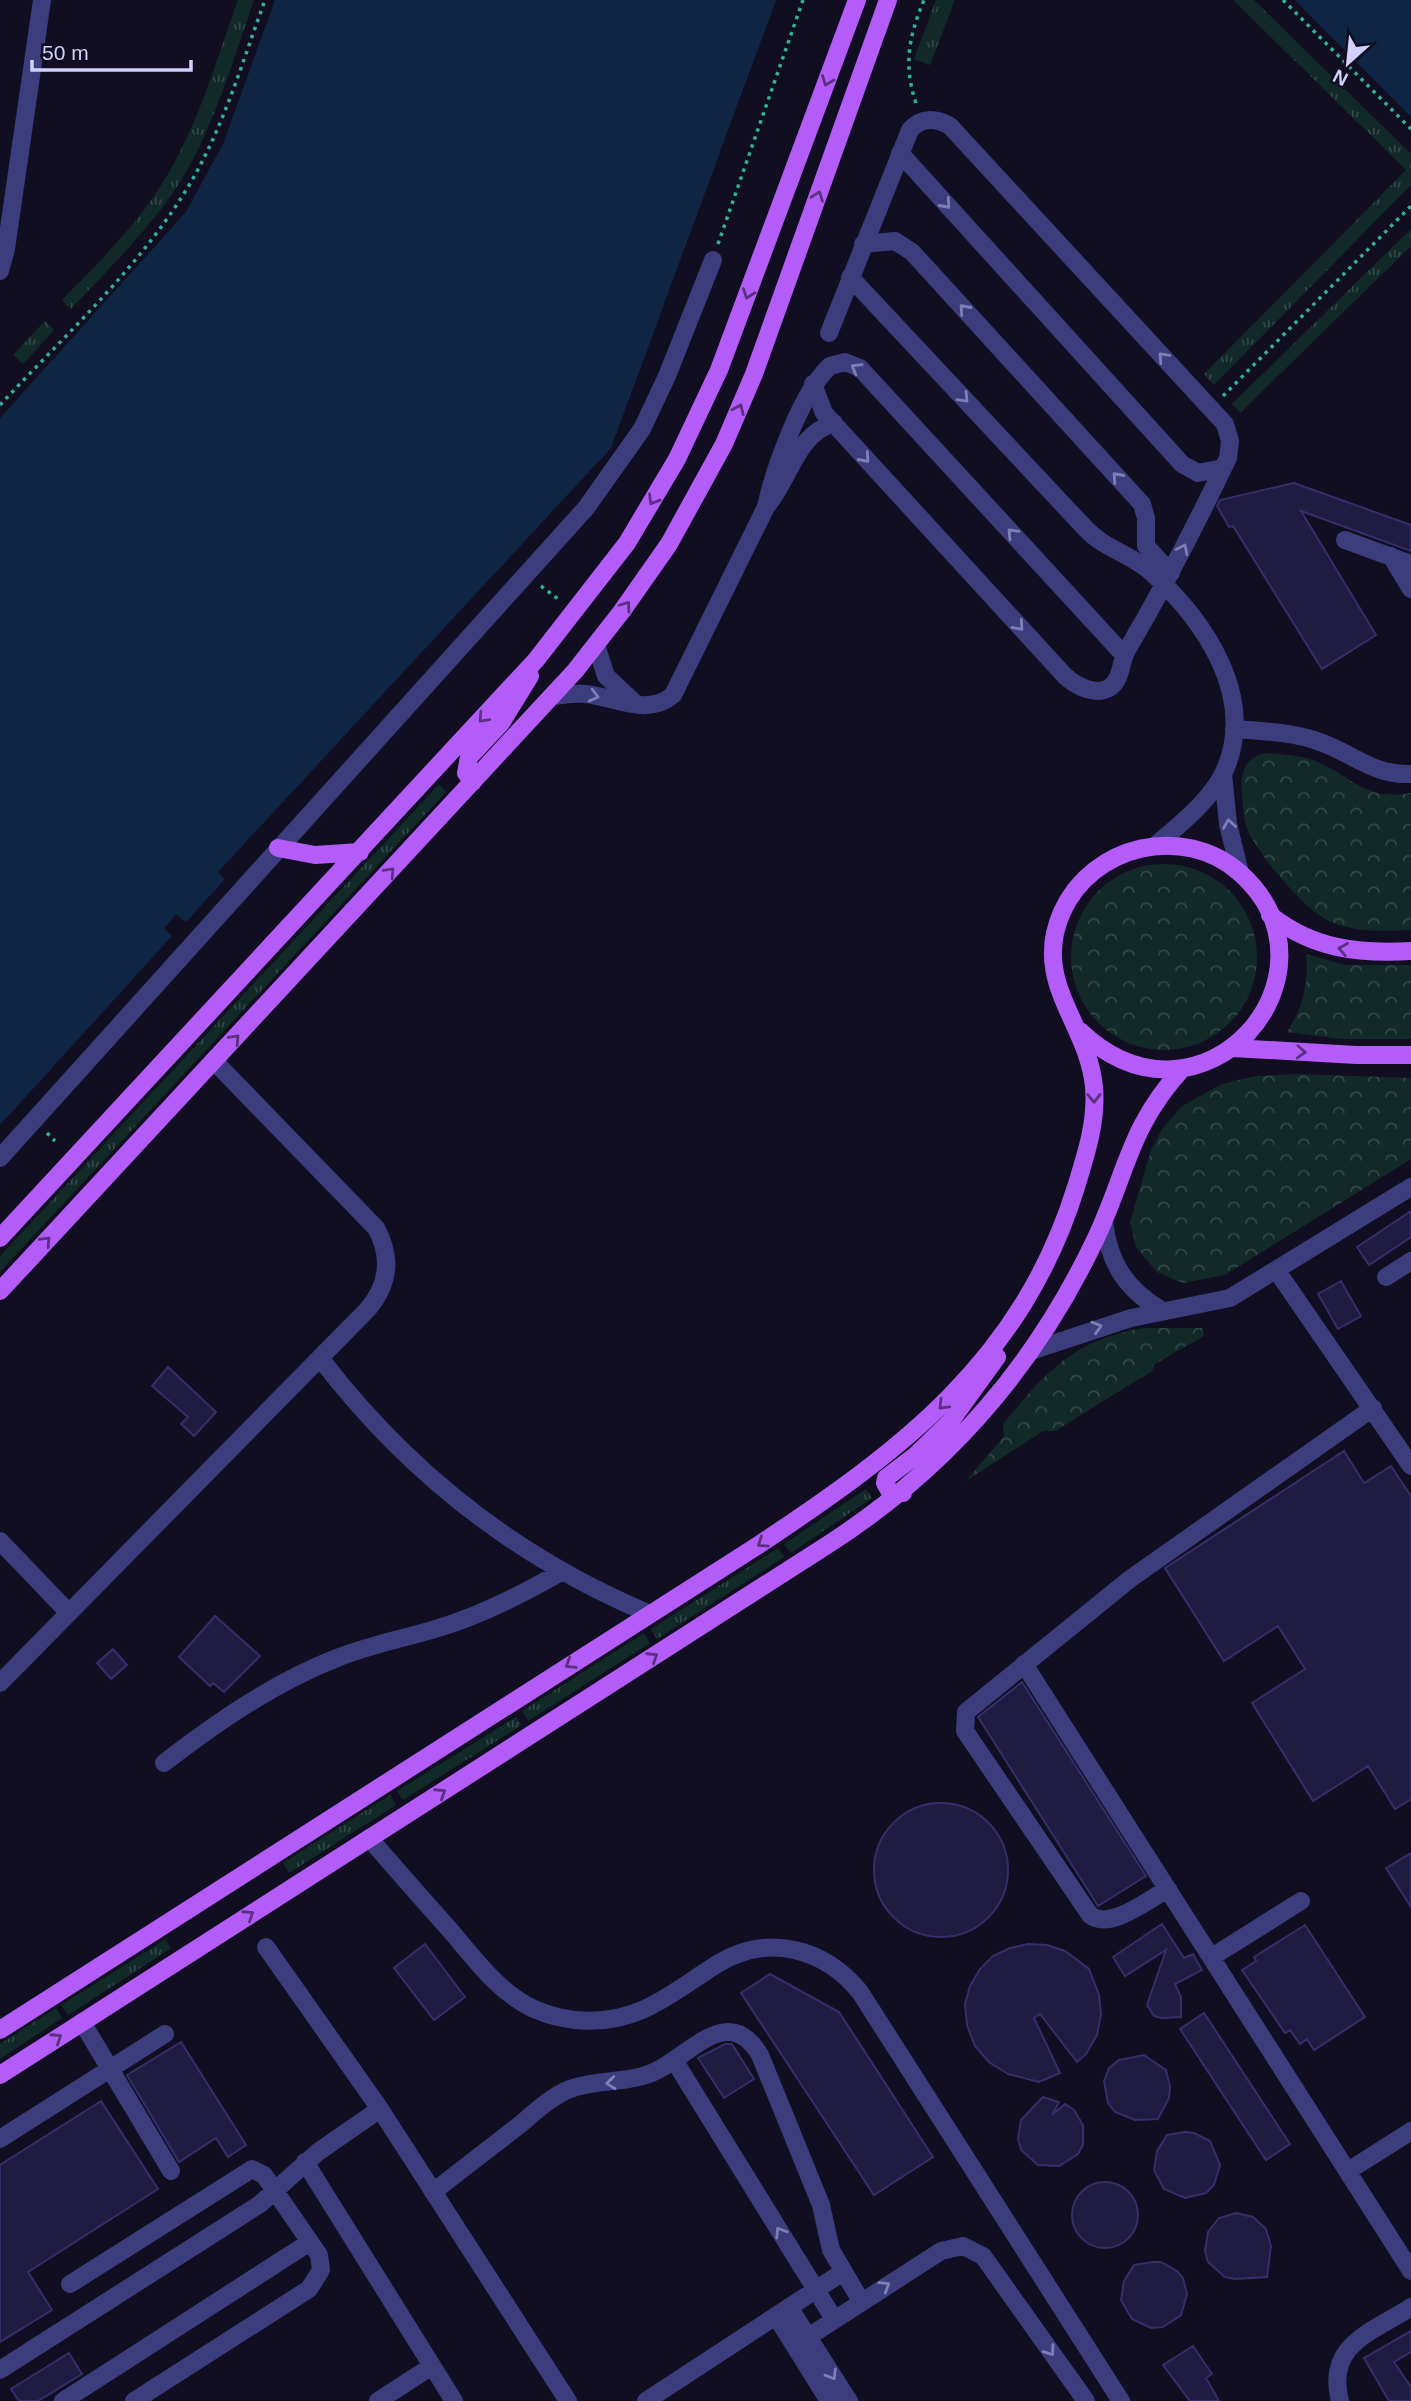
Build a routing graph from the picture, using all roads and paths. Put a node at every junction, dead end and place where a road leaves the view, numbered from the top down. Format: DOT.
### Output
graph roads {
  1 [pos="42,0"];
  2 [pos="265,0"];
  3 [pos="803,0"];
  4 [pos="888,0"];
  5 [pos="924,0"];
  6 [pos="1283,0"];
  7 [pos="854,8"];
  8 [pos="926,120"];
  9 [pos="1411,129"];
  10 [pos="900,153"];
  11 [pos="1411,206"];
  12 [pos="863,244"];
  13 [pos="713,260"];
  14 [pos="0,271"];
  15 [pos="850,277"];
  16 [pos="829,332"];
  17 [pos="813,383"];
  18 [pos="0,405"];
  19 [pos="1211,408"];
  20 [pos="834,423"];
  21 [pos="1223,468"];
  22 [pos="766,507"];
  23 [pos="1144,539"];
  24 [pos="1345,540"];
  25 [pos="1124,554"];
  26 [pos="1391,556"];
  27 [pos="1411,564"];
  28 [pos="1168,579"];
  29 [pos="540,585"];
  30 [pos="1411,589"];
  31 [pos="558,599"];
  32 [pos="596,645"];
  33 [pos="1124,655"];
  34 [pos="536,660"];
  35 [pos="552,696"];
  36 [pos="636,704"];
  37 [pos="1234,729"];
  38 [pos="1223,774"];
  39 [pos="1411,774"];
  40 [pos="473,782"];
  41 [pos="1156,845"];
  42 [pos="278,848"];
  43 [pos="360,852"];
  44 [pos="1240,873"];
  45 [pos="1270,915"];
  46 [pos="1411,951"];
  47 [pos="1080,1031"];
  48 [pos="1233,1048"];
  49 [pos="1411,1055"];
  50 [pos="214,1061"];
  51 [pos="1182,1069"];
  52 [pos="0,1158"];
  53 [pos="1411,1187"];
  54 [pos="1104,1222"];
  55 [pos="0,1238"];
  56 [pos="1411,1261"];
  57 [pos="1277,1271"];
  58 [pos="1386,1277"];
  59 [pos="0,1291"];
  60 [pos="1161,1310"];
  61 [pos="1017,1312"];
  62 [pos="1034,1350"];
  63 [pos="320,1358"];
  64 [pos="1373,1408"];
  65 [pos="1411,1466"];
  66 [pos="903,1493"];
  67 [pos="0,1541"];
  68 [pos="561,1572"];
  69 [pos="69,1613"];
  70 [pos="650,1614"];
  71 [pos="1024,1664"];
  72 [pos="0,1683"];
  73 [pos="164,1763"];
  74 [pos="369,1838"];
  75 [pos="1168,1889"];
  76 [pos="1301,1900"];
  77 [pos="266,1947"];
  78 [pos="1212,1957"];
  79 [pos="82,2022"];
  80 [pos="0,2030"];
  81 [pos="165,2034"];
  82 [pos="674,2060"];
  83 [pos="110,2069"];
  84 [pos="0,2074"];
  85 [pos="380,2109"];
  86 [pos="1411,2132"];
  87 [pos="0,2139"];
  88 [pos="305,2162"];
  89 [pos="171,2171"];
  90 [pos="1348,2171"];
  91 [pos="276,2191"];
  92 [pos="433,2192"];
  93 [pos="310,2242"];
  94 [pos="1411,2271"];
  95 [pos="843,2272"];
  96 [pos="70,2284"];
  97 [pos="816,2290"];
  98 [pos="861,2301"];
  99 [pos="1411,2307"];
  100 [pos="783,2312"];
  101 [pos="834,2319"];
  102 [pos="808,2337"];
  103 [pos="432,2366"];
  104 [pos="0,2370"];
  105 [pos="63,2401"];
  106 [pos="134,2401"];
  107 [pos="378,2401"];
  108 [pos="454,2401"];
  109 [pos="568,2401"];
  110 [pos="646,2401"];
  111 [pos="830,2401"];
  112 [pos="849,2401"];
  113 [pos="1086,2401"];
  114 [pos="1121,2401"];
  115 [pos="1340,2401"];
  1 -- 14 [label="street"];
  2 -- 18 [label="path"];
  3 -- 13 [label="path"];
  32 -- 4 [label="main road, one-way"];
  5 -- 8 [label="path"];
  6 -- 9 [label="path"];
  7 -- 34 [label="main road, one-way"];
  8 -- 10 [label="street"];
  19 -- 8 [label="street, one-way"];
  10 -- 12 [label="street"];
  10 -- 21 [label="street, one-way"];
  11 -- 19 [label="path"];
  12 -- 15 [label="street"];
  23 -- 12 [label="street, one-way"];
  13 -- 42 [label="street"];
  15 -- 16 [label="street"];
  15 -- 25 [label="street, one-way"];
  17 -- 20 [label="street"];
  17 -- 22 [label="street"];
  33 -- 17 [label="street, one-way"];
  19 -- 21 [label="street"];
  20 -- 22 [label="street"];
  20 -- 33 [label="street, one-way"];
  28 -- 21 [label="street, one-way"];
  22 -- 36 [label="street"];
  23 -- 25 [label="street"];
  23 -- 28 [label="street"];
  24 -- 26 [label="street"];
  25 -- 28 [label="street"];
  26 -- 27 [label="street"];
  26 -- 30 [label="street"];
  28 -- 33 [label="street"];
  28 -- 37 [label="street"];
  29 -- 31 [label="path"];
  32 -- 35 [label="main road"];
  32 -- 36 [label="street"];
  34 -- 40 [label="main road"];
  34 -- 43 [label="main road, one-way"];
  35 -- 36 [label="street, one-way"];
  35 -- 40 [label="main road"];
  37 -- 38 [label="street"];
  37 -- 39 [label="street"];
  38 -- 41 [label="street"];
  44 -- 38 [label="street, one-way"];
  50 -- 40 [label="main road, one-way"];
  41 -- 44 [label="main road"];
  41 -- 47 [label="main road"];
  42 -- 43 [label="main road"];
  42 -- 52 [label="street"];
  43 -- 55 [label="main road"];
  44 -- 45 [label="main road"];
  46 -- 45 [label="main road, one-way"];
  45 -- 48 [label="main road"];
  47 -- 51 [label="main road"];
  47 -- 61 [label="main road, one-way"];
  48 -- 49 [label="main road, one-way"];
  48 -- 51 [label="main road"];
  59 -- 50 [label="main road, one-way"];
  50 -- 63 [label="street"];
  51 -- 54 [label="main road"];
  53 -- 57 [label="street"];
  54 -- 60 [label="street"];
  54 -- 62 [label="main road"];
  56 -- 58 [label="street"];
  57 -- 60 [label="street"];
  57 -- 64 [label="street"];
  62 -- 60 [label="street, one-way"];
  61 -- 66 [label="main road"];
  61 -- 70 [label="main road, one-way"];
  62 -- 66 [label="main road"];
  63 -- 68 [label="street"];
  63 -- 69 [label="street"];
  64 -- 65 [label="street"];
  64 -- 71 [label="street"];
  74 -- 66 [label="main road, one-way"];
  67 -- 69 [label="street"];
  68 -- 70 [label="street"];
  68 -- 73 [label="street"];
  69 -- 72 [label="street"];
  70 -- 80 [label="main road, one-way"];
  71 -- 75 [label="street"];
  71 -- 75 [label="street"];
  79 -- 74 [label="main road, one-way"];
  74 -- 114 [label="street"];
  75 -- 78 [label="street"];
  76 -- 78 [label="street"];
  77 -- 85 [label="street"];
  78 -- 90 [label="street"];
  79 -- 83 [label="street"];
  84 -- 79 [label="main road, one-way"];
  81 -- 83 [label="street"];
  82 -- 92 [label="street, one-way"];
  82 -- 95 [label="street"];
  97 -- 82 [label="street, one-way"];
  83 -- 87 [label="street"];
  83 -- 89 [label="street"];
  85 -- 88 [label="street"];
  85 -- 92 [label="street"];
  86 -- 90 [label="street"];
  88 -- 91 [label="street"];
  88 -- 103 [label="street"];
  90 -- 94 [label="street"];
  91 -- 93 [label="street"];
  91 -- 96 [label="street"];
  91 -- 104 [label="street"];
  92 -- 109 [label="street"];
  93 -- 105 [label="street"];
  93 -- 106 [label="street"];
  95 -- 97 [label="street"];
  95 -- 98 [label="street"];
  97 -- 100 [label="street"];
  97 -- 101 [label="street"];
  98 -- 101 [label="street"];
  98 -- 113 [label="street, one-way"];
  99 -- 115 [label="street"];
  100 -- 102 [label="street"];
  100 -- 110 [label="street"];
  100 -- 111 [label="street"];
  101 -- 102 [label="street"];
  102 -- 112 [label="street, one-way"];
  103 -- 107 [label="street"];
  103 -- 108 [label="street"];
}
